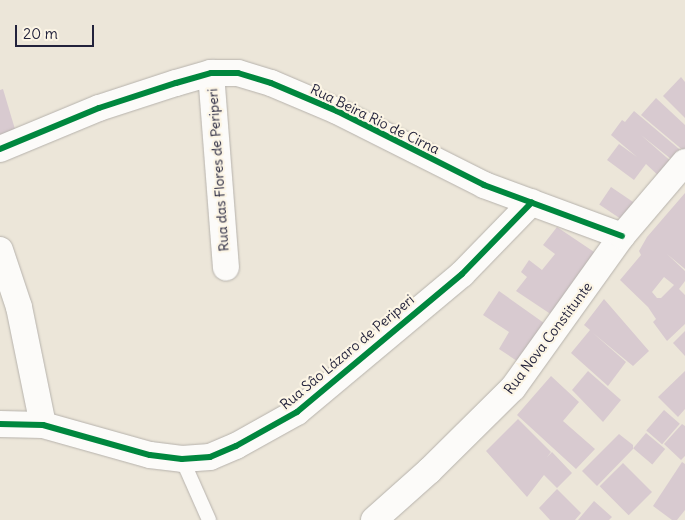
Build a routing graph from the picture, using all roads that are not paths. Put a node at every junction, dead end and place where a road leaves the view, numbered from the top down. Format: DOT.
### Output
graph roads {
  1 [pos="211,73"];
  2 [pos="0,149"];
  3 [pos="685,162"];
  4 [pos="532,202"];
  5 [pos="622,236"];
  6 [pos="0,250"];
  7 [pos="226,267"];
  8 [pos="0,424"];
  9 [pos="43,425"];
  10 [pos="182,459"];
  11 [pos="208,520"];
  12 [pos="374,520"];
  1 -- 2 [label="street, Rua Beira Rio de Cirna"];
  1 -- 4 [label="street, Rua Beira Rio de Cirna"];
  1 -- 7 [label="street, Rua das Flores de Periperi"];
  3 -- 5 [label="street, Rua Nova Constitunte"];
  4 -- 5 [label="street, Rua Beira Rio de Cirna"];
  4 -- 10 [label="street, Rua Sâo Lázaro de Periperi"];
  5 -- 12 [label="street, Rua Nova Constitunte"];
  6 -- 9 [label="street"];
  8 -- 9 [label="street, Rua Sâo Lázaro de Periperi"];
  9 -- 10 [label="street, Rua Sâo Lázaro de Periperi"];
  10 -- 11 [label="lane"];
}
